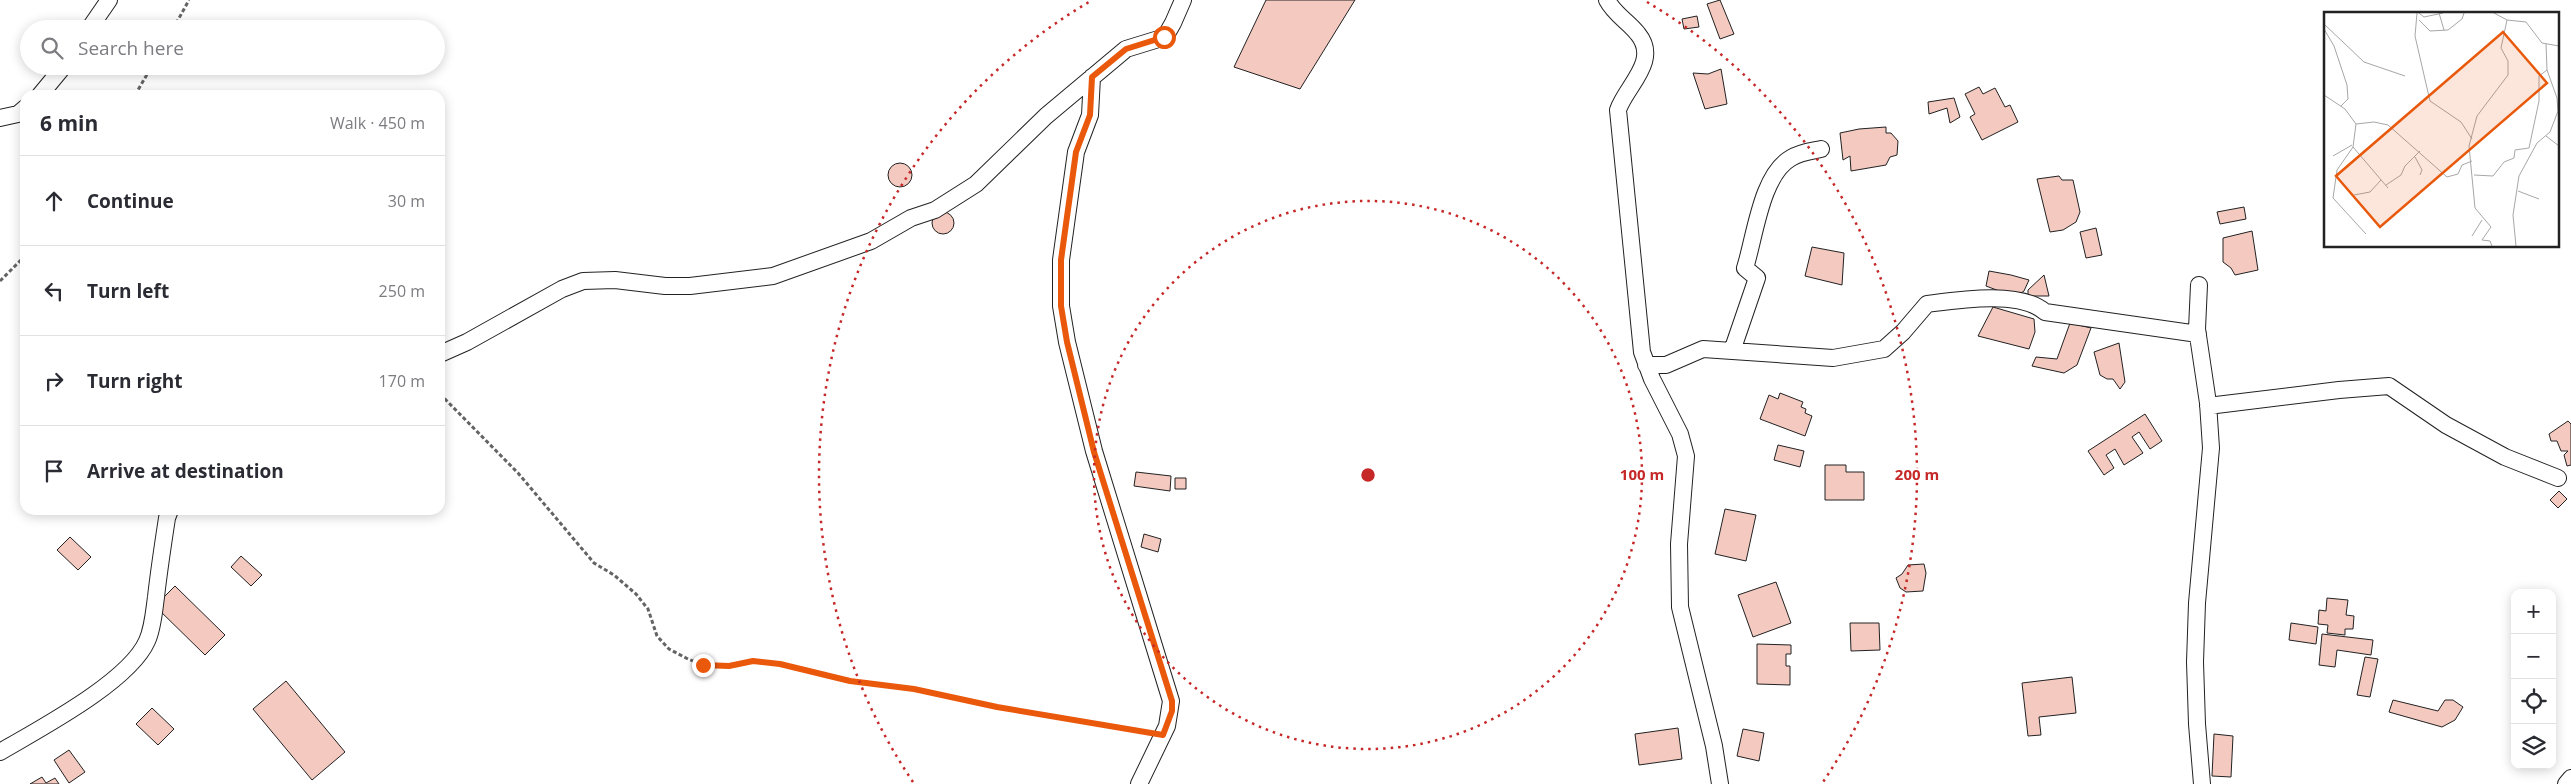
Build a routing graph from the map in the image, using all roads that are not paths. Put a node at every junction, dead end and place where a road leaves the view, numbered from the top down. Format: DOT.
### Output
graph roads {
  1 [pos="110,0"];
  2 [pos="1183,0"];
  3 [pos="1607,0"];
  4 [pos="96,20"];
  5 [pos="57,75"];
  6 [pos="1092,77"];
  7 [pos="44,90"];
  8 [pos="20,112"];
  9 [pos="0,118"];
  10 [pos="1821,149"];
  11 [pos="2199,285"];
  12 [pos="2198,334"];
  13 [pos="1732,351"];
  14 [pos="445,352"];
  15 [pos="1646,365"];
  16 [pos="2208,406"];
  17 [pos="2558,478"];
  18 [pos="168,515"];
  19 [pos="0,752"];
  20 [pos="2571,778"];
  21 [pos="1139,784"];
  22 [pos="1720,784"];
  23 [pos="2202,784"];
  24 [pos="2566,784"];
  1 -- 4 [label="street"];
  2 -- 6 [label="street"];
  3 -- 15 [label="street"];
  5 -- 7 [label="street"];
  6 -- 14 [label="street"];
  6 -- 21 [label="street"];
  8 -- 9 [label="street"];
  10 -- 13 [label="street"];
  11 -- 12 [label="street"];
  12 -- 13 [label="street"];
  12 -- 16 [label="street"];
  13 -- 15 [label="street"];
  15 -- 22 [label="street"];
  16 -- 17 [label="street"];
  16 -- 23 [label="street"];
  18 -- 19 [label="street"];
  20 -- 24 [label="street"];
}
